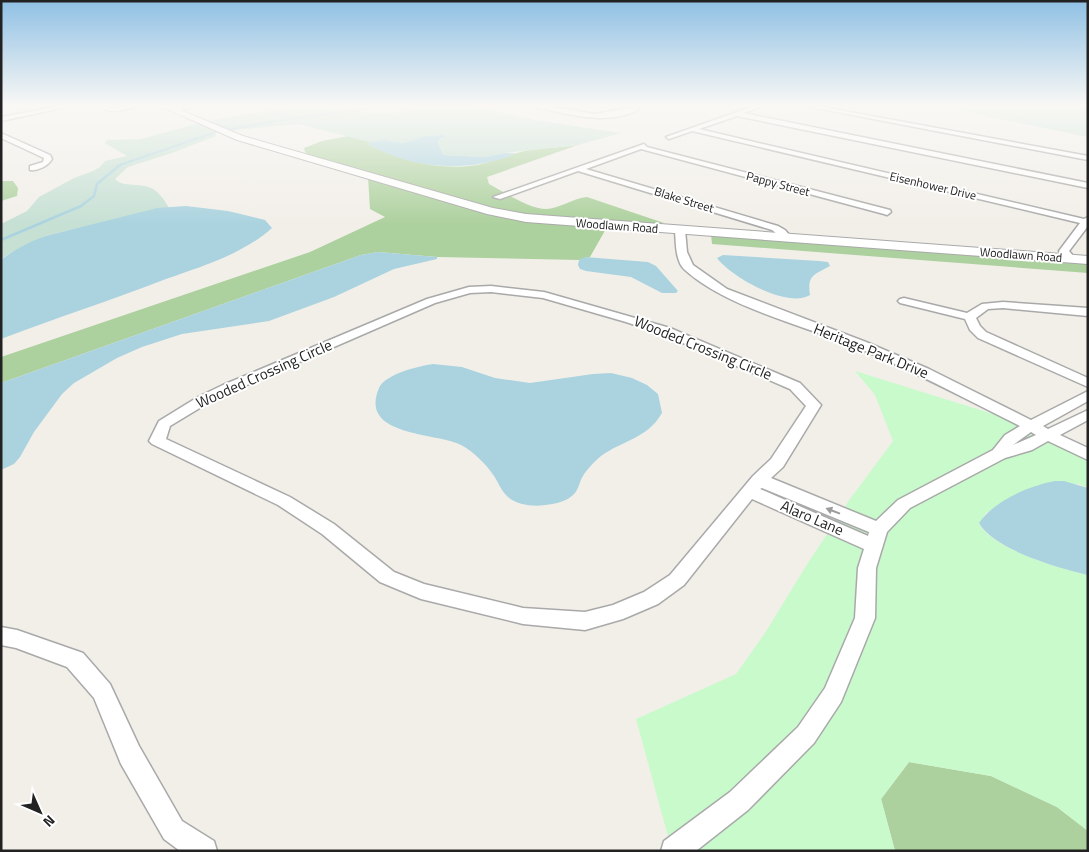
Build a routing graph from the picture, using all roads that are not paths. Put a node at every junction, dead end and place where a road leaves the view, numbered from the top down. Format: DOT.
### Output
graph roads {
  1 [pos="22,145"];
  2 [pos="264,145"];
  3 [pos="759,145"];
  4 [pos="886,145"];
  5 [pos="1018,145"];
  6 [pos="1088,158"];
  7 [pos="33,168"];
  8 [pos="578,169"];
  9 [pos="1088,186"];
  10 [pos="497,197"];
  11 [pos="887,212"];
  12 [pos="1087,221"];
  13 [pos="680,230"];
  14 [pos="786,238"];
  15 [pos="1070,258"];
  16 [pos="1088,260"];
  17 [pos="904,301"];
  18 [pos="1088,312"];
  19 [pos="970,317"];
  20 [pos="1088,383"];
  21 [pos="1088,395"];
  22 [pos="1088,414"];
  23 [pos="1032,426"];
  24 [pos="1049,435"];
  25 [pos="999,454"];
  26 [pos="1088,455"];
  27 [pos="755,486"];
  28 [pos="876,537"];
  29 [pos="1,636"];
  30 [pos="204,851"];
  31 [pos="674,851"];
  1 -- 7 [label="street"];
  2 -- 13 [label="street, Woodlawn Road"];
  3 -- 12 [label="street, Eisenhower Drive"];
  4 -- 9 [label="street"];
  5 -- 6 [label="street"];
  8 -- 10 [label="street"];
  8 -- 11 [label="street, Pappy Street"];
  8 -- 14 [label="street, Blake Street"];
  12 -- 15 [label="street"];
  13 -- 14 [label="street, Woodlawn Road"];
  13 -- 23 [label="street, Heritage Park Drive"];
  14 -- 15 [label="street, Woodlawn Road"];
  15 -- 16 [label="street, Woodlawn Road"];
  17 -- 19 [label="street"];
  18 -- 19 [label="street"];
  19 -- 20 [label="street"];
  21 -- 23 [label="street"];
  22 -- 24 [label="street"];
  23 -- 24 [label="street, Heritage Park Drive"];
  23 -- 25 [label="street"];
  24 -- 25 [label="street"];
  24 -- 26 [label="street, Heritage Park Drive"];
  25 -- 28 [label="street"];
  27 -- 27 [label="street, Wooded Crossing Circle"];
  27 -- 28 [label="street, Alaro Lane"];
  28 -- 31 [label="street"];
  29 -- 30 [label="street"];
}
